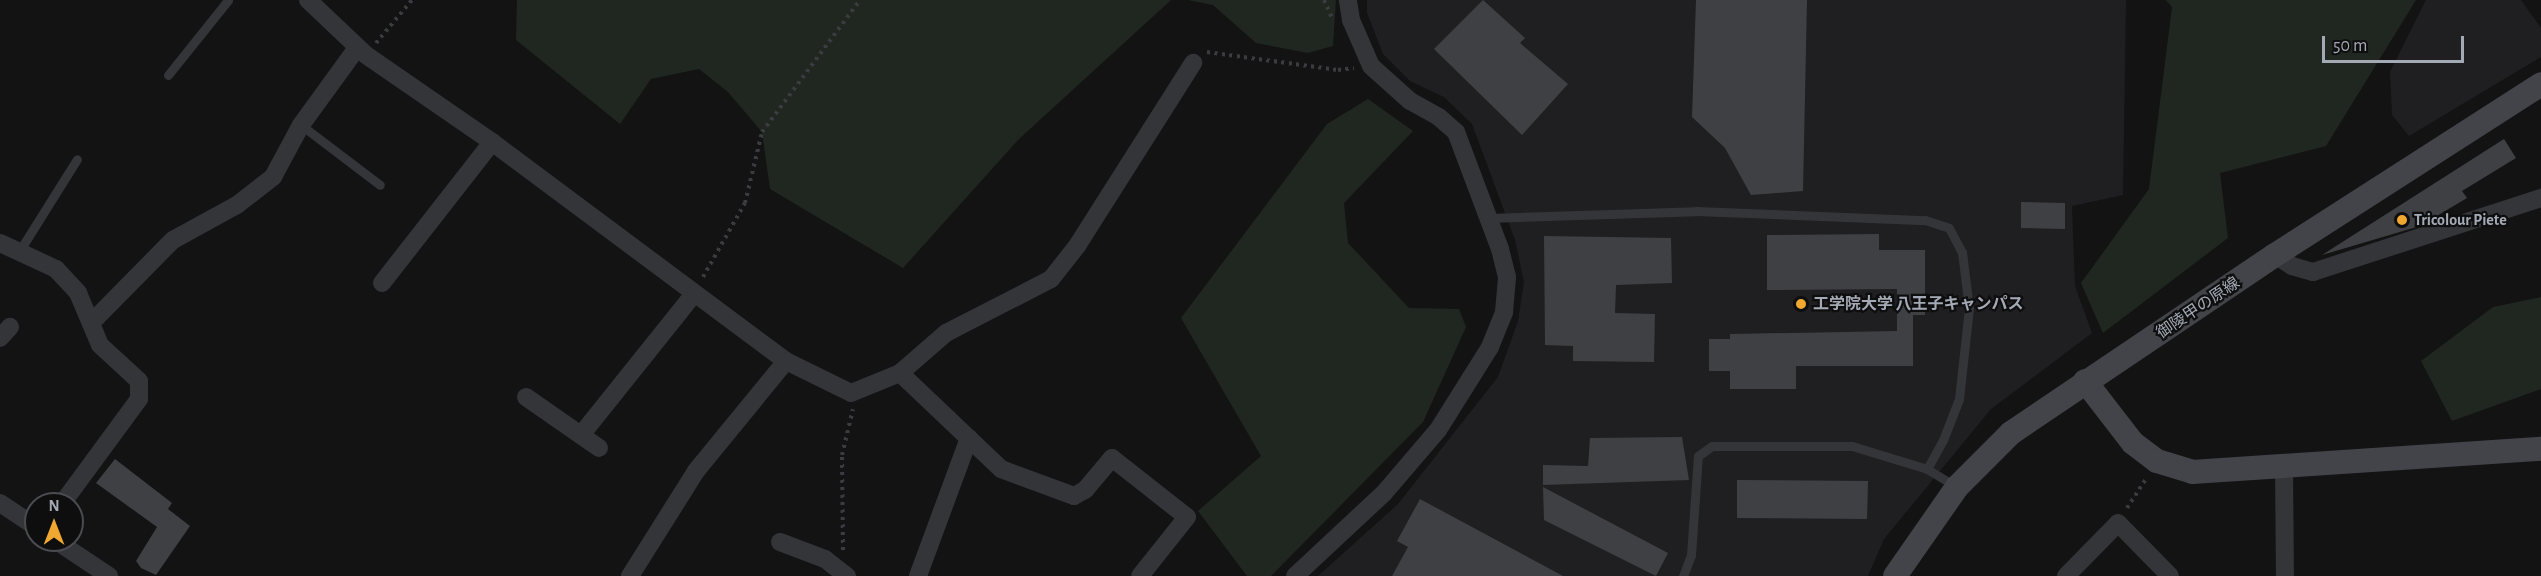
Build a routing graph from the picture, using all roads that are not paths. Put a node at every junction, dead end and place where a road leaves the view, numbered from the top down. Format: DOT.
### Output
graph roads {
  1 [pos="228,0"];
  2 [pos="308,0"];
  3 [pos="1348,0"];
  4 [pos="362,52"];
  5 [pos="1193,63"];
  6 [pos="168,75"];
  7 [pos="2541,84"];
  8 [pos="301,125"];
  9 [pos="492,142"];
  10 [pos="77,159"];
  11 [pos="380,185"];
  12 [pos="2541,198"];
  13 [pos="1489,218"];
  14 [pos="0,243"];
  15 [pos="20,250"];
  16 [pos="2275,255"];
  17 [pos="382,283"];
  18 [pos="694,294"];
  19 [pos="92,322"];
  20 [pos="786,361"];
  21 [pos="900,373"];
  22 [pos="2085,381"];
  23 [pos="526,397"];
  24 [pos="581,435"];
  25 [pos="969,438"];
  26 [pos="599,448"];
  27 [pos="2541,449"];
  28 [pos="2284,468"];
  29 [pos="1927,469"];
  30 [pos="1957,487"];
  31 [pos="71,492"];
  32 [pos="0,503"];
  33 [pos="24,519"];
  34 [pos="780,542"];
  35 [pos="73,552"];
  36 [pos="840,574"];
  37 [pos="109,576"];
  38 [pos="630,576"];
  39 [pos="918,576"];
  40 [pos="1140,576"];
  41 [pos="1295,576"];
  42 [pos="1683,576"];
  43 [pos="1895,576"];
  44 [pos="2066,576"];
  45 [pos="2170,576"];
  46 [pos="2285,576"];
  1 -- 6 [label="lane"];
  2 -- 4 [label="street"];
  3 -- 13 [label="street"];
  4 -- 8 [label="street"];
  4 -- 9 [label="street"];
  5 -- 21 [label="street"];
  7 -- 16 [label="street, 御陵甲の原線"];
  8 -- 11 [label="lane"];
  8 -- 19 [label="street"];
  9 -- 17 [label="street"];
  9 -- 18 [label="street"];
  10 -- 15 [label="lane"];
  12 -- 16 [label="street"];
  13 -- 29 [label="lane"];
  13 -- 41 [label="street"];
  14 -- 15 [label="street"];
  15 -- 19 [label="street"];
  16 -- 22 [label="street, 御陵甲の原線"];
  18 -- 20 [label="street"];
  18 -- 24 [label="street"];
  19 -- 31 [label="street"];
  20 -- 21 [label="street"];
  20 -- 38 [label="street"];
  21 -- 25 [label="street"];
  22 -- 28 [label="street"];
  22 -- 30 [label="street, 御陵甲の原線"];
  23 -- 24 [label="street"];
  24 -- 26 [label="street"];
  25 -- 39 [label="street"];
  25 -- 40 [label="street"];
  27 -- 28 [label="street"];
  28 -- 46 [label="street"];
  29 -- 30 [label="lane"];
  29 -- 42 [label="lane"];
  30 -- 43 [label="street, 御陵甲の原線"];
  32 -- 33 [label="street"];
  34 -- 36 [label="street"];
  35 -- 37 [label="street"];
  44 -- 45 [label="street"];
}
